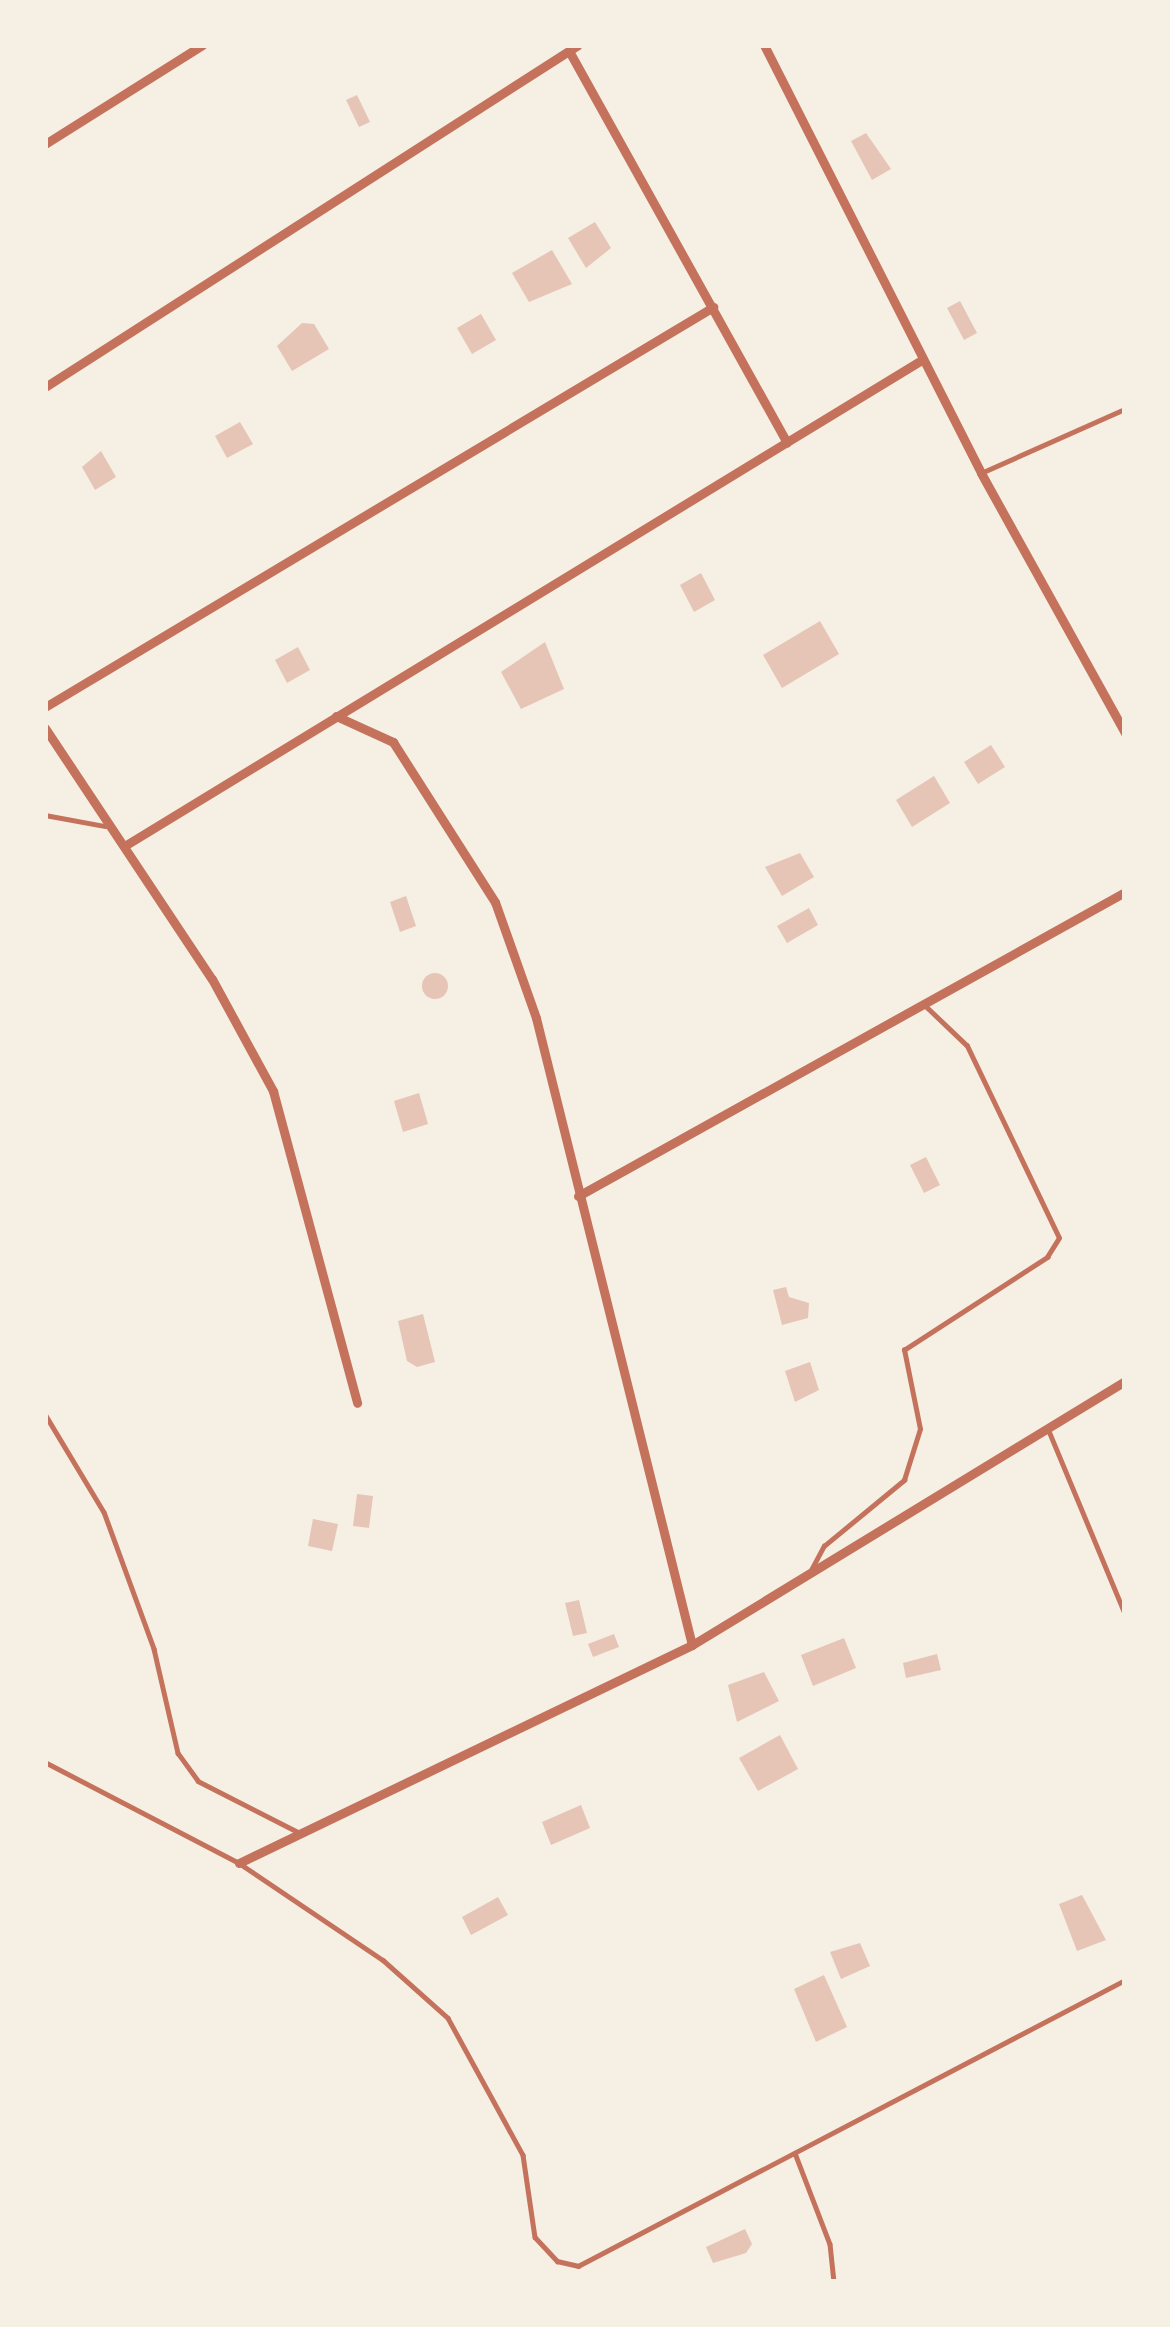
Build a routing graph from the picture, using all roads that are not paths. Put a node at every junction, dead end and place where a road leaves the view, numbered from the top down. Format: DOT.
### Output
graph roads {
  1 [pos="202,45"];
  2 [pos="764,45"];
  3 [pos="574,48"];
  4 [pos="45,143"];
  5 [pos="713,307"];
  6 [pos="922,359"];
  7 [pos="45,387"];
  8 [pos="1125,409"];
  9 [pos="787,442"];
  10 [pos="981,473"];
  11 [pos="45,707"];
  12 [pos="336,716"];
  13 [pos="45,728"];
  14 [pos="1125,733"];
  15 [pos="45,815"];
  16 [pos="111,827"];
  17 [pos="126,845"];
  18 [pos="1125,892"];
  19 [pos="925,1006"];
  20 [pos="578,1196"];
  21 [pos="1125,1381"];
  22 [pos="357,1403"];
  23 [pos="45,1414"];
  24 [pos="1047,1426"];
  25 [pos="804,1582"];
  26 [pos="1125,1614"];
  27 [pos="692,1645"];
  28 [pos="45,1762"];
  29 [pos="300,1833"];
  30 [pos="239,1863"];
  31 [pos="1125,1980"];
  32 [pos="795,2152"];
  33 [pos="834,2282"];
  1 -- 4 [label="street"];
  2 -- 6 [label="street"];
  3 -- 5 [label="street"];
  3 -- 7 [label="street"];
  5 -- 9 [label="street"];
  5 -- 11 [label="street"];
  6 -- 9 [label="street"];
  6 -- 10 [label="street"];
  8 -- 10 [label="lane"];
  9 -- 12 [label="street"];
  10 -- 14 [label="street"];
  12 -- 17 [label="street"];
  12 -- 20 [label="street"];
  13 -- 16 [label="street"];
  15 -- 16 [label="lane"];
  16 -- 17 [label="street"];
  17 -- 22 [label="street"];
  18 -- 19 [label="street"];
  19 -- 20 [label="street"];
  19 -- 25 [label="lane"];
  20 -- 27 [label="street"];
  21 -- 24 [label="street"];
  23 -- 29 [label="lane"];
  24 -- 25 [label="street"];
  24 -- 26 [label="lane"];
  25 -- 27 [label="street"];
  27 -- 29 [label="street"];
  28 -- 30 [label="lane"];
  29 -- 30 [label="street"];
  30 -- 32 [label="lane"];
  31 -- 32 [label="lane"];
  32 -- 33 [label="lane"];
}
